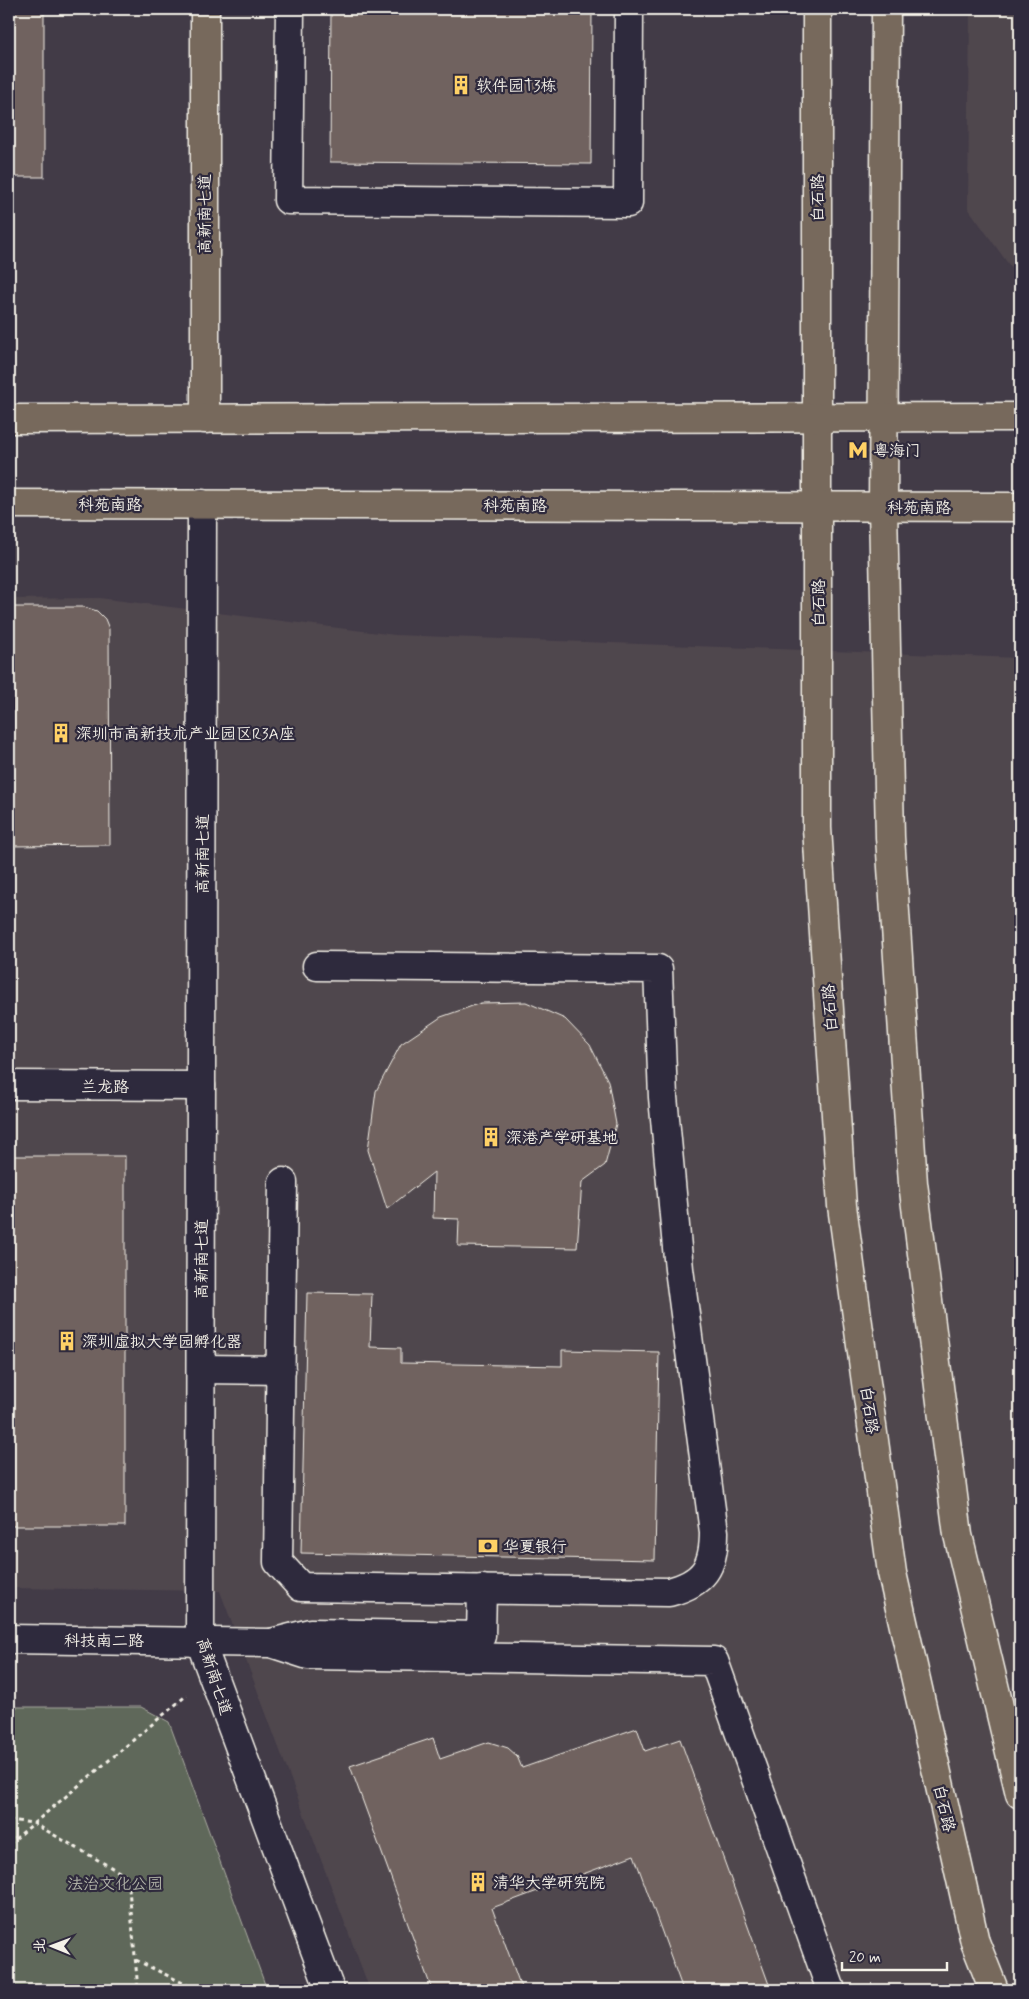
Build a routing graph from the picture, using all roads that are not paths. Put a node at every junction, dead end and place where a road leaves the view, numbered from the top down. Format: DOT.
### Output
graph roads {
  1 [pos="205,9"];
  2 [pos="290,9"];
  3 [pos="629,9"];
  4 [pos="817,9"];
  5 [pos="886,9"];
  6 [pos="817,417"];
  7 [pos="883,417"];
  8 [pos="1020,417"];
  9 [pos="205,418"];
  10 [pos="9,419"];
  11 [pos="9,504"];
  12 [pos="202,504"];
  13 [pos="818,506"];
  14 [pos="883,506"];
  15 [pos="1020,507"];
  16 [pos="317,966"];
  17 [pos="9,1085"];
  18 [pos="201,1086"];
  19 [pos="283,1182"];
  20 [pos="201,1369"];
  21 [pos="281,1370"];
  22 [pos="482,1589"];
  23 [pos="9,1639"];
  24 [pos="200,1641"];
  25 [pos="271,1643"];
  26 [pos="1020,1794"];
  27 [pos="330,1990"];
  28 [pos="831,1990"];
  29 [pos="994,1990"];
  1 -- 9 [label="main road, 高新南七道"];
  2 -- 3 [label="street"];
  4 -- 6 [label="main road, 白石路"];
  5 -- 7 [label="main road"];
  6 -- 7 [label="main road"];
  6 -- 9 [label="main road"];
  6 -- 13 [label="main road, 白石路"];
  7 -- 8 [label="main road"];
  7 -- 14 [label="main road"];
  9 -- 10 [label="main road"];
  11 -- 12 [label="main road, 科苑南路"];
  12 -- 13 [label="main road, 科苑南路"];
  12 -- 18 [label="street, 高新南七道"];
  13 -- 14 [label="main road, 科苑南路"];
  13 -- 29 [label="main road, 白石路"];
  14 -- 15 [label="main road, 科苑南路"];
  14 -- 26 [label="main road"];
  16 -- 22 [label="street"];
  17 -- 18 [label="street, 兰龙路"];
  18 -- 20 [label="street, 高新南七道"];
  19 -- 21 [label="street"];
  20 -- 21 [label="street"];
  20 -- 24 [label="street, 高新南七道"];
  21 -- 22 [label="street"];
  22 -- 25 [label="street"];
  23 -- 24 [label="street, 科技南二路"];
  24 -- 25 [label="street, 科技南二路"];
  24 -- 27 [label="street, 高新南七道"];
  25 -- 28 [label="street"];
}
